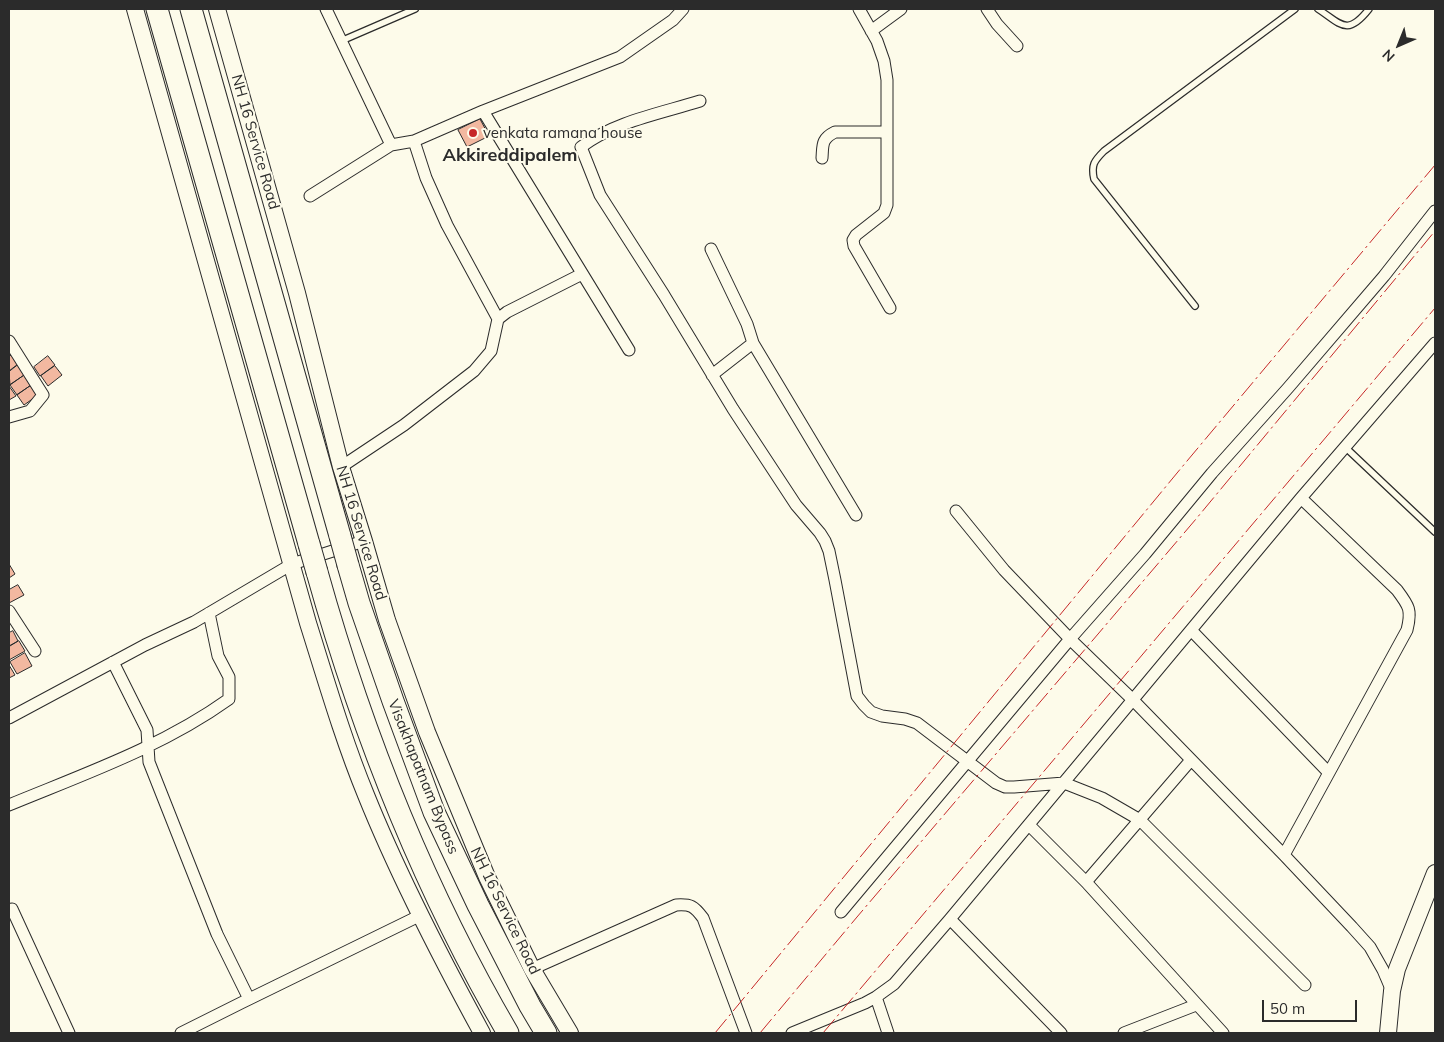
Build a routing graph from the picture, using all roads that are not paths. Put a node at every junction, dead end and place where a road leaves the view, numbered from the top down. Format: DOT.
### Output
graph roads {
  1 [pos="135,9"];
  2 [pos="158,9"];
  3 [pos="191,9"];
  4 [pos="217,9"];
  5 [pos="326,9"];
  6 [pos="415,9"];
  7 [pos="683,9"];
  8 [pos="860,9"];
  9 [pos="901,9"];
  10 [pos="987,9"];
  11 [pos="1295,9"];
  12 [pos="1318,9"];
  13 [pos="1369,9"];
  14 [pos="407,10"];
  15 [pos="871,30"];
  16 [pos="341,41"];
  17 [pos="1017,46"];
  18 [pos="700,101"];
  19 [pos="483,111"];
  20 [pos="887,132"];
  21 [pos="414,141"];
  22 [pos="391,145"];
  23 [pos="822,158"];
  24 [pos="310,196"];
  25 [pos="1435,211"];
  26 [pos="711,249"];
  27 [pos="582,274"];
  28 [pos="1194,306"];
  29 [pos="890,308"];
  30 [pos="498,319"];
  31 [pos="9,341"];
  32 [pos="1435,343"];
  33 [pos="753,344"];
  34 [pos="629,350"];
  35 [pos="712,375"];
  36 [pos="9,418"];
  37 [pos="1345,447"];
  38 [pos="341,467"];
  39 [pos="1301,498"];
  40 [pos="956,512"];
  41 [pos="856,515"];
  42 [pos="1435,532"];
  43 [pos="364,541"];
  44 [pos="292,564"];
  45 [pos="9,611"];
  46 [pos="209,613"];
  47 [pos="1191,630"];
  48 [pos="1070,639"];
  49 [pos="35,651"];
  50 [pos="113,662"];
  51 [pos="1133,700"];
  52 [pos="9,717"];
  53 [pos="148,747"];
  54 [pos="1192,760"];
  55 [pos="967,762"];
  56 [pos="1329,773"];
  57 [pos="1064,783"];
  58 [pos="9,805"];
  59 [pos="1140,820"];
  60 [pos="1029,825"];
  61 [pos="1284,855"];
  62 [pos="1435,873"];
  63 [pos="1086,882"];
  64 [pos="10,907"];
  65 [pos="841,912"];
  66 [pos="421,915"];
  67 [pos="950,919"];
  68 [pos="532,969"];
  69 [pos="1306,985"];
  70 [pos="1392,991"];
  71 [pos="876,997"];
  72 [pos="249,999"];
  73 [pos="1196,1005"];
  74 [pos="68,1033"];
  75 [pos="181,1033"];
  76 [pos="482,1033"];
  77 [pos="508,1033"];
  78 [pos="546,1033"];
  79 [pos="570,1033"];
  80 [pos="746,1033"];
  81 [pos="792,1033"];
  82 [pos="888,1033"];
  83 [pos="1061,1033"];
  84 [pos="1124,1033"];
  85 [pos="1222,1033"];
  86 [pos="1388,1033"];
  1 -- 44 [label="street"];
  2 -- 77 [label="highway, bridge"];
  3 -- 78 [label="highway, Visakhapatnam Bypass, bridge"];
  4 -- 38 [label="street, NH 16 Service Road"];
  5 -- 16 [label="street"];
  6 -- 14 [label="lane"];
  7 -- 19 [label="street"];
  8 -- 15 [label="street"];
  9 -- 15 [label="street"];
  10 -- 17 [label="street"];
  11 -- 28 [label="lane"];
  12 -- 13 [label="lane"];
  14 -- 16 [label="lane"];
  15 -- 20 [label="street"];
  16 -- 22 [label="street"];
  18 -- 35 [label="street"];
  19 -- 21 [label="street"];
  19 -- 27 [label="street"];
  20 -- 23 [label="street"];
  20 -- 29 [label="street"];
  21 -- 22 [label="street"];
  21 -- 30 [label="street"];
  22 -- 24 [label="street"];
  25 -- 48 [label="street"];
  26 -- 33 [label="street"];
  27 -- 30 [label="street"];
  27 -- 34 [label="street"];
  30 -- 38 [label="street"];
  31 -- 36 [label="street"];
  32 -- 37 [label="street"];
  33 -- 35 [label="street"];
  33 -- 41 [label="street"];
  35 -- 55 [label="street"];
  37 -- 39 [label="street"];
  37 -- 42 [label="lane"];
  38 -- 43 [label="street, NH 16 Service Road"];
  39 -- 47 [label="street"];
  39 -- 56 [label="street"];
  40 -- 48 [label="street"];
  43 -- 44 [label="street"];
  43 -- 68 [label="street, NH 16 Service Road"];
  44 -- 46 [label="street"];
  44 -- 66 [label="street"];
  45 -- 49 [label="street"];
  46 -- 50 [label="street"];
  46 -- 53 [label="street"];
  47 -- 51 [label="street"];
  47 -- 56 [label="street"];
  48 -- 51 [label="street"];
  48 -- 55 [label="street"];
  50 -- 52 [label="street"];
  50 -- 53 [label="street"];
  51 -- 54 [label="street"];
  51 -- 57 [label="street"];
  53 -- 58 [label="street"];
  53 -- 72 [label="street"];
  54 -- 59 [label="street"];
  54 -- 61 [label="street"];
  55 -- 57 [label="street"];
  55 -- 65 [label="street"];
  56 -- 61 [label="street"];
  57 -- 59 [label="street"];
  57 -- 60 [label="street"];
  59 -- 63 [label="street"];
  59 -- 69 [label="street"];
  60 -- 63 [label="street"];
  60 -- 67 [label="street"];
  61 -- 70 [label="street"];
  62 -- 70 [label="street"];
  63 -- 73 [label="street"];
  64 -- 74 [label="street"];
  66 -- 72 [label="street"];
  66 -- 76 [label="street"];
  67 -- 71 [label="street"];
  67 -- 83 [label="street"];
  68 -- 79 [label="street, NH 16 Service Road"];
  68 -- 80 [label="street"];
  70 -- 86 [label="street"];
  71 -- 81 [label="street"];
  71 -- 82 [label="street"];
  72 -- 75 [label="street"];
  73 -- 84 [label="street"];
  73 -- 85 [label="street"];
}
